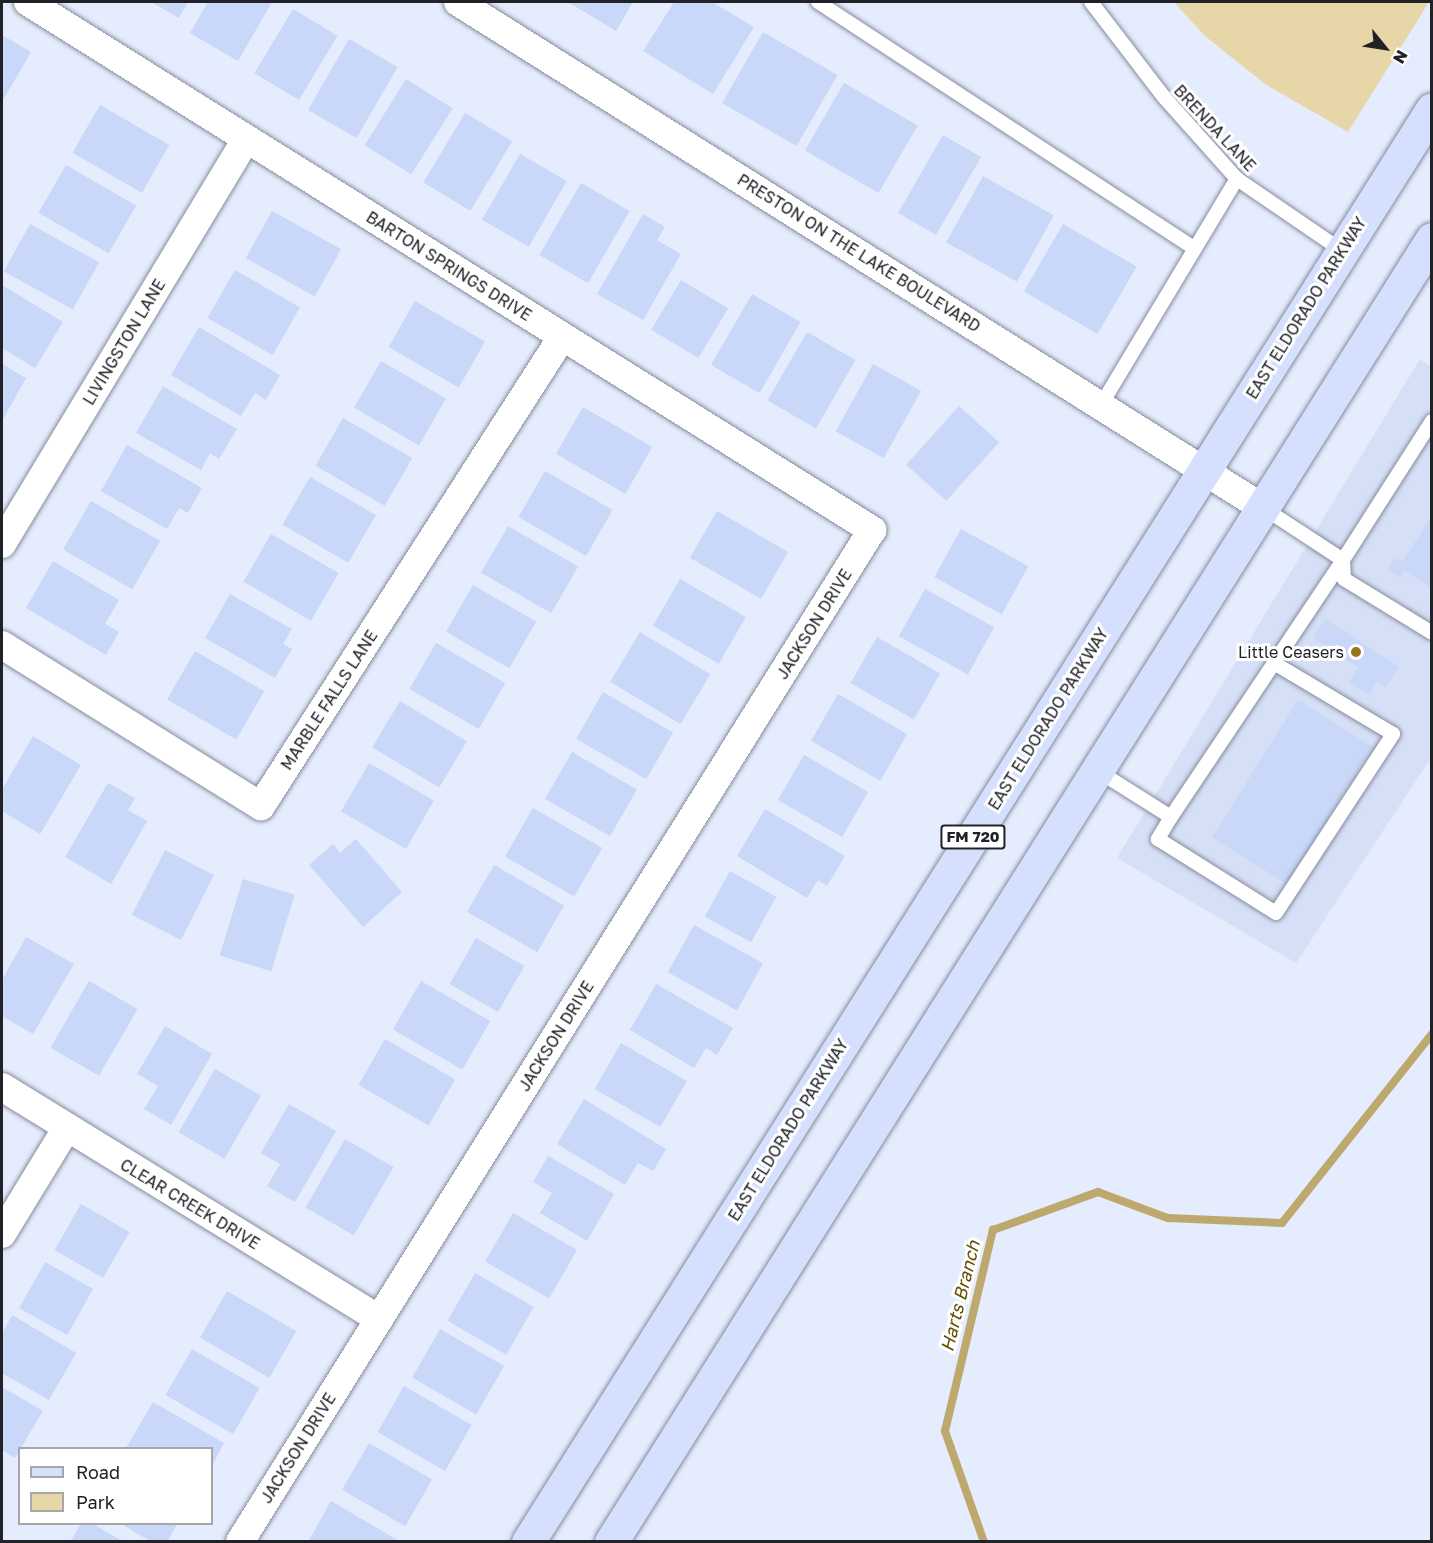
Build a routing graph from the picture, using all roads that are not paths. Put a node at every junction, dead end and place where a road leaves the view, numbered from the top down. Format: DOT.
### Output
graph roads {
  1 [pos="28,2"];
  2 [pos="458,2"];
  3 [pos="818,2"];
  4 [pos="1091,2"];
  5 [pos="1424,120"];
  6 [pos="246,140"];
  7 [pos="1237,179"];
  8 [pos="1431,239"];
  9 [pos="1192,247"];
  10 [pos="1341,250"];
  11 [pos="562,337"];
  12 [pos="1101,405"];
  13 [pos="1431,421"];
  14 [pos="1205,471"];
  15 [pos="1260,506"];
  16 [pos="872,530"];
  17 [pos="2,544"];
  18 [pos="1343,560"];
  19 [pos="1431,633"];
  20 [pos="2,645"];
  21 [pos="1274,663"];
  22 [pos="1098,771"];
  23 [pos="1171,818"];
  24 [pos="2,1088"];
  25 [pos="66,1129"];
  26 [pos="2,1234"];
  27 [pos="379,1319"];
  28 [pos="240,1542"];
  29 [pos="528,1542"];
  30 [pos="611,1542"];
  1 -- 6 [label="street, BARTON SPRINGS DRIVE"];
  2 -- 12 [label="street, PRESTON ON THE LAKE BOULEVARD"];
  3 -- 9 [label="lane"];
  4 -- 7 [label="lane, BRENDA LANE"];
  5 -- 10 [label="main road, EAST ELDORADO PARKWAY / FM 720"];
  6 -- 11 [label="street, BARTON SPRINGS DRIVE"];
  6 -- 17 [label="street, LIVINGSTON LANE"];
  7 -- 9 [label="lane"];
  7 -- 10 [label="lane, BRENDA LANE"];
  8 -- 15 [label="main road"];
  9 -- 12 [label="lane"];
  10 -- 14 [label="main road, EAST ELDORADO PARKWAY / FM 720"];
  11 -- 16 [label="street, BARTON SPRINGS DRIVE"];
  11 -- 20 [label="street, MARBLE FALLS LANE"];
  12 -- 14 [label="street, PRESTON ON THE LAKE BOULEVARD"];
  13 -- 18 [label="lane"];
  14 -- 15 [label="street, PRESTON ON THE LAKE BOULEVARD"];
  14 -- 29 [label="main road, EAST ELDORADO PARKWAY / FM 720"];
  15 -- 18 [label="lane"];
  15 -- 22 [label="main road"];
  16 -- 27 [label="street, JACKSON DRIVE"];
  18 -- 19 [label="lane"];
  18 -- 21 [label="lane"];
  21 -- 23 [label="lane"];
  21 -- 23 [label="lane"];
  22 -- 23 [label="lane"];
  22 -- 30 [label="main road"];
  24 -- 25 [label="street, CLEAR CREEK DRIVE"];
  25 -- 26 [label="street"];
  25 -- 27 [label="street, CLEAR CREEK DRIVE"];
  27 -- 28 [label="street, JACKSON DRIVE"];
}
